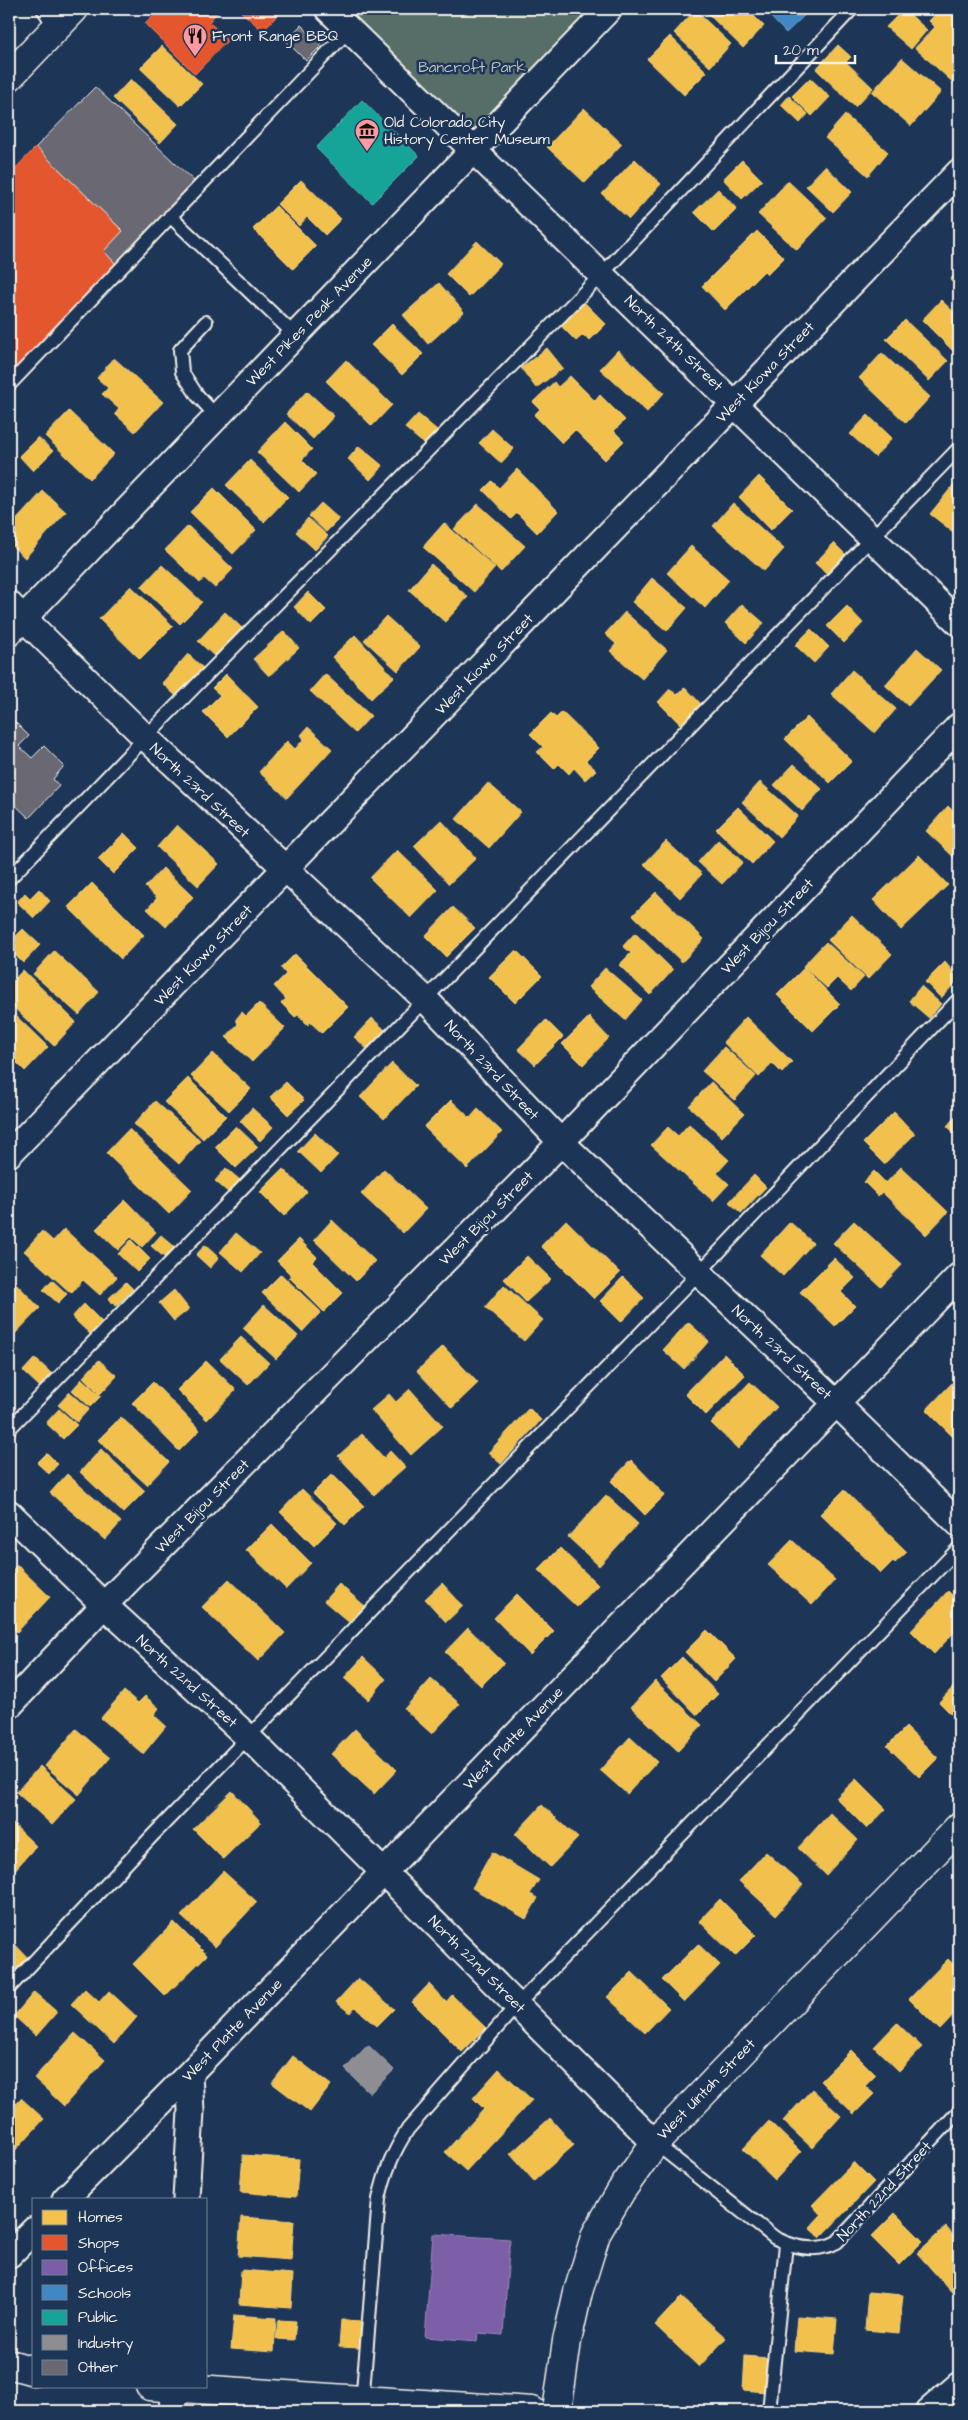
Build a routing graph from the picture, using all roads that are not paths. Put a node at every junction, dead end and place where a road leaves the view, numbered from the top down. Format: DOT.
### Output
graph roads {
  1 [pos="74,9"];
  2 [pos="328,9"];
  3 [pos="609,9"];
  4 [pos="852,9"];
  5 [pos="49,18"];
  6 [pos="350,30"];
  7 [pos="9,78"];
  8 [pos="472,151"];
  9 [pos="959,172"];
  10 [pos="170,216"];
  11 [pos="602,274"];
  12 [pos="206,322"];
  13 [pos="295,335"];
  14 [pos="9,385"];
  15 [pos="735,402"];
  16 [pos="217,417"];
  17 [pos="959,448"];
  18 [pos="874,539"];
  19 [pos="14,618"];
  20 [pos="959,623"];
  21 [pos="959,726"];
  22 [pos="145,738"];
  23 [pos="286,870"];
  24 [pos="9,879"];
  25 [pos="959,999"];
  26 [pos="426,1000"];
  27 [pos="560,1142"];
  28 [pos="9,1154"];
  29 [pos="699,1273"];
  30 [pos="959,1276"];
  31 [pos="837,1404"];
  32 [pos="9,1429"];
  33 [pos="9,1513"];
  34 [pos="959,1524"];
  35 [pos="959,1548"];
  36 [pos="104,1605"];
  37 [pos="9,1706"];
  38 [pos="248,1737"];
  39 [pos="959,1827"];
  40 [pos="384,1871"];
  41 [pos="9,1988"];
  42 [pos="517,2005"];
  43 [pos="189,2074"];
  44 [pos="959,2111"];
  45 [pos="655,2143"];
  46 [pos="66,2198"];
  47 [pos="186,2198"];
  48 [pos="32,2232"];
  49 [pos="786,2244"];
  50 [pos="9,2255"];
  51 [pos="9,2364"];
  52 [pos="32,2370"];
  53 [pos="959,2385"];
  54 [pos="167,2393"];
  55 [pos="362,2406"];
  56 [pos="532,2411"];
  57 [pos="557,2411"];
  58 [pos="769,2411"];
  59 [pos="929,2411"];
  1 -- 5 [label="main road"];
  2 -- 6 [label="street, North 24th Street"];
  3 -- 8 [label="street, West Pikes Peak Avenue"];
  4 -- 11 [label="lane"];
  5 -- 7 [label="main road"];
  6 -- 8 [label="street, North 24th Street"];
  6 -- 10 [label="lane"];
  8 -- 11 [label="street, North 24th Street"];
  8 -- 13 [label="street, West Pikes Peak Avenue"];
  9 -- 15 [label="street, West Kiowa Street"];
  10 -- 13 [label="lane"];
  10 -- 14 [label="lane"];
  11 -- 15 [label="street, North 24th Street"];
  11 -- 22 [label="lane"];
  12 -- 16 [label="lane"];
  13 -- 16 [label="street, West Pikes Peak Avenue"];
  15 -- 18 [label="street, North 24th Street"];
  15 -- 23 [label="street, West Kiowa Street"];
  16 -- 19 [label="street, West Pikes Peak Avenue"];
  17 -- 18 [label="lane"];
  18 -- 20 [label="street, North 24th Street"];
  18 -- 26 [label="lane"];
  19 -- 22 [label="street, North 23rd Street"];
  21 -- 27 [label="street, West Bijou Street"];
  22 -- 23 [label="street, North 23rd Street"];
  22 -- 24 [label="lane"];
  23 -- 26 [label="street, North 23rd Street"];
  23 -- 28 [label="street, West Kiowa Street"];
  25 -- 29 [label="lane"];
  26 -- 27 [label="street, North 23rd Street"];
  26 -- 32 [label="lane"];
  27 -- 29 [label="street, North 23rd Street"];
  27 -- 36 [label="street, West Bijou Street"];
  29 -- 31 [label="street, North 23rd Street"];
  29 -- 38 [label="lane"];
  30 -- 31 [label="street, West Platte Avenue"];
  31 -- 34 [label="street, North 23rd Street"];
  31 -- 40 [label="street, West Platte Avenue"];
  33 -- 36 [label="street, North 22nd Street"];
  35 -- 42 [label="lane"];
  36 -- 37 [label="street, West Bijou Street"];
  36 -- 38 [label="street, North 22nd Street"];
  38 -- 40 [label="street, North 22nd Street"];
  38 -- 41 [label="lane"];
  39 -- 45 [label="main road, West Uintah Street"];
  40 -- 42 [label="street, North 22nd Street"];
  40 -- 43 [label="street, West Platte Avenue"];
  42 -- 45 [label="street, North 22nd Street"];
  42 -- 55 [label="lane"];
  43 -- 46 [label="street, West Platte Avenue"];
  43 -- 47 [label="street"];
  44 -- 49 [label="lane, North 22nd Street"];
  45 -- 49 [label="lane, North 22nd Street"];
  45 -- 57 [label="main road, West Uintah Street"];
  48 -- 50 [label="street"];
  49 -- 58 [label="lane"];
  51 -- 52 [label="main road"];
  53 -- 59 [label="street"];
  54 -- 55 [label="main road"];
  55 -- 56 [label="main road"];
}
